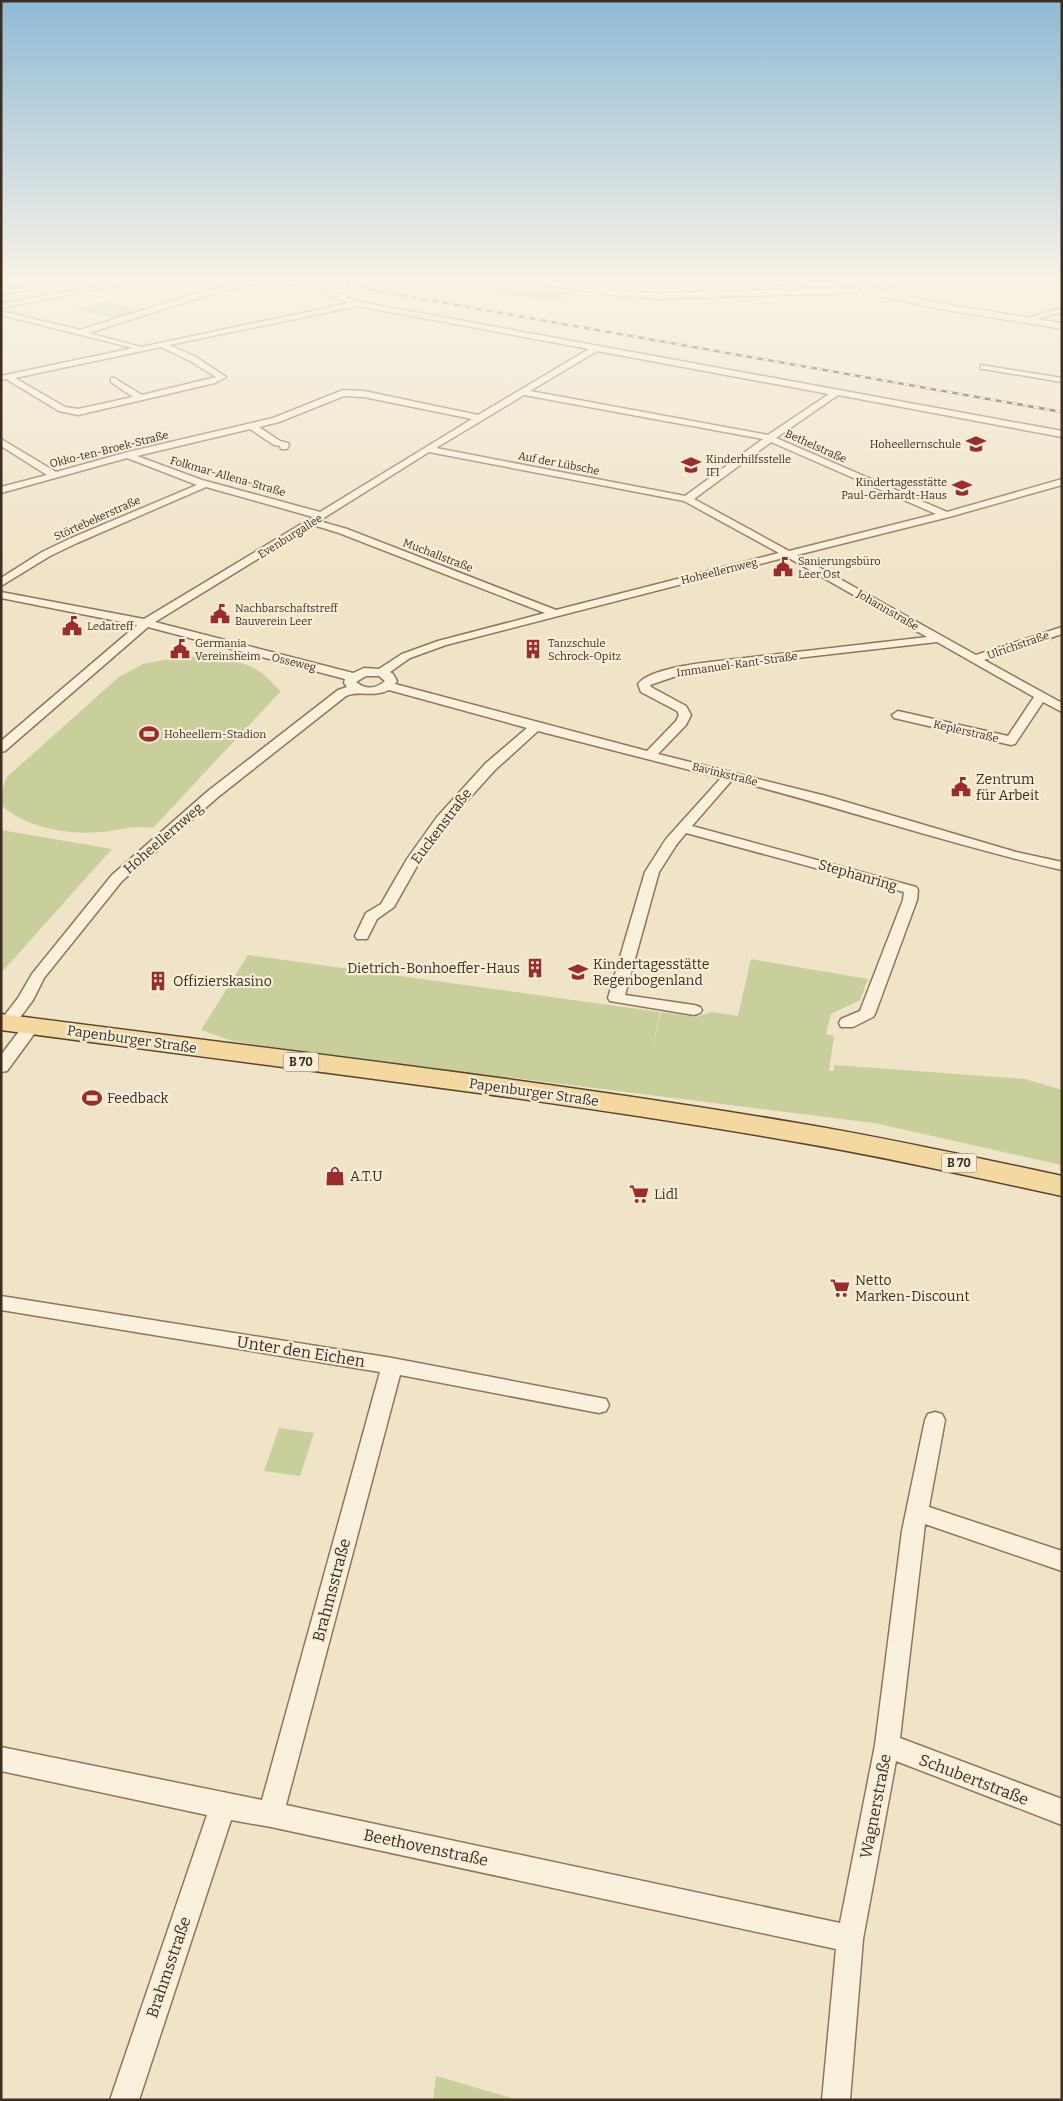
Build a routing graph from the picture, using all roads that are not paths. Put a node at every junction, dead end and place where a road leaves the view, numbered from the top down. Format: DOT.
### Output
graph roads {
  1 [pos="18,375"];
  2 [pos="219,375"];
  3 [pos="551,375"];
  4 [pos="744,375"];
  5 [pos="1032,375"];
  6 [pos="5,378"];
  7 [pos="114,380"];
  8 [pos="1062,380"];
  9 [pos="522,392"];
  10 [pos="837,392"];
  11 [pos="141,398"];
  12 [pos="480,418"];
  13 [pos="252,426"];
  14 [pos="1062,434"];
  15 [pos="770,438"];
  16 [pos="1,442"];
  17 [pos="284,447"];
  18 [pos="427,449"];
  19 [pos="128,455"];
  20 [pos="54,475"];
  21 [pos="1062,482"];
  22 [pos="206,484"];
  23 [pos="1,490"];
  24 [pos="687,499"];
  25 [pos="946,515"];
  26 [pos="322,516"];
  27 [pos="312,522"];
  28 [pos="788,554"];
  29 [pos="1,583"];
  30 [pos="1,595"];
  31 [pos="555,613"];
  32 [pos="146,623"];
  33 [pos="1062,630"];
  34 [pos="938,639"];
  35 [pos="975,660"];
  36 [pos="381,673"];
  37 [pos="353,682"];
  38 [pos="388,686"];
  39 [pos="1041,696"];
  40 [pos="1062,708"];
  41 [pos="898,715"];
  42 [pos="536,727"];
  43 [pos="1,748"];
  44 [pos="650,755"];
  45 [pos="730,775"];
  46 [pos="683,828"];
  47 [pos="1062,866"];
  48 [pos="362,936"];
  49 [pos="694,1010"];
  50 [pos="13,1024"];
  51 [pos="847,1024"];
  52 [pos="1,1067"];
  53 [pos="1062,1186"];
  54 [pos="1,1303"];
  55 [pos="392,1366"];
  56 [pos="599,1405"];
  57 [pos="935,1420"];
  58 [pos="917,1512"];
  59 [pos="1062,1561"];
  60 [pos="887,1745"];
  61 [pos="1,1759"];
  62 [pos="223,1806"];
  63 [pos="1062,1812"];
  64 [pos="271,1814"];
  65 [pos="850,1939"];
  66 [pos="124,2100"];
  67 [pos="836,2100"];
  1 -- 6 [label="street"];
  2 -- 11 [label="street"];
  3 -- 9 [label="street, Evenburgallee"];
  4 -- 10 [label="street"];
  5 -- 8 [label="street"];
  6 -- 11 [label="street"];
  7 -- 11 [label="street"];
  9 -- 12 [label="street, Evenburgallee"];
  9 -- 15 [label="street, Bethelstraße"];
  10 -- 14 [label="street"];
  10 -- 15 [label="street"];
  12 -- 13 [label="street, Okko-ten-Broek-Straße"];
  12 -- 18 [label="street, Evenburgallee"];
  13 -- 17 [label="street"];
  13 -- 19 [label="street, Okko-ten-Broek-Straße"];
  15 -- 24 [label="street"];
  15 -- 25 [label="street, Bethelstraße"];
  16 -- 20 [label="street"];
  18 -- 24 [label="street, Auf der Lübsche"];
  18 -- 26 [label="street, Evenburgallee"];
  19 -- 20 [label="street, Okko-ten-Broek-Straße"];
  19 -- 22 [label="street, Folkmar-Allena-Straße"];
  20 -- 23 [label="street, Okko-ten-Broek-Straße"];
  21 -- 25 [label="street, Hoheellernweg"];
  22 -- 26 [label="street, Folkmar-Allena-Straße"];
  22 -- 29 [label="street, Störtebekerstraße"];
  24 -- 28 [label="street, Johannstraße"];
  25 -- 28 [label="street, Hoheellernweg"];
  26 -- 27 [label="street, Evenburgallee"];
  27 -- 31 [label="street, Muchallstraße"];
  27 -- 32 [label="street, Evenburgallee"];
  28 -- 31 [label="street, Hoheellernweg"];
  28 -- 34 [label="street, Johannstraße"];
  30 -- 32 [label="street, Osseweg"];
  31 -- 36 [label="street, Hoheellernweg"];
  32 -- 37 [label="street, Osseweg"];
  32 -- 43 [label="street, Evenburgallee"];
  33 -- 35 [label="street, Ulrichstraße"];
  34 -- 35 [label="street, Johannstraße"];
  34 -- 44 [label="street, Immanuel-Kant-Straße"];
  35 -- 39 [label="street, Johannstraße"];
  36 -- 37 [label="street, Osseweg"];
  36 -- 38 [label="street"];
  37 -- 38 [label="street, Osseweg"];
  37 -- 50 [label="street, Hoheellernweg"];
  38 -- 42 [label="street, Bavinkstraße"];
  39 -- 40 [label="street, Johannstraße"];
  39 -- 41 [label="street, Keplerstraße"];
  42 -- 44 [label="street, Bavinkstraße"];
  42 -- 48 [label="street, Euckenstraße"];
  44 -- 45 [label="street, Bavinkstraße"];
  45 -- 46 [label="street"];
  45 -- 47 [label="street, Bavinkstraße"];
  46 -- 49 [label="street"];
  46 -- 51 [label="street, Stephanring"];
  50 -- 52 [label="street"];
  50 -- 53 [label="main road, Papenburger Straße / B 70"];
  54 -- 55 [label="street, Unter den Eichen"];
  55 -- 56 [label="street, Unter den Eichen"];
  55 -- 64 [label="street, Brahmsstraße"];
  57 -- 58 [label="street, Wagnerstraße"];
  58 -- 59 [label="street"];
  58 -- 60 [label="street, Wagnerstraße"];
  60 -- 63 [label="street, Schubertstraße"];
  60 -- 65 [label="street, Wagnerstraße"];
  61 -- 62 [label="street, Beethovenstraße"];
  62 -- 64 [label="street, Beethovenstraße"];
  62 -- 66 [label="street, Brahmsstraße"];
  64 -- 65 [label="street, Beethovenstraße"];
  65 -- 67 [label="street, Wagnerstraße"];
}
